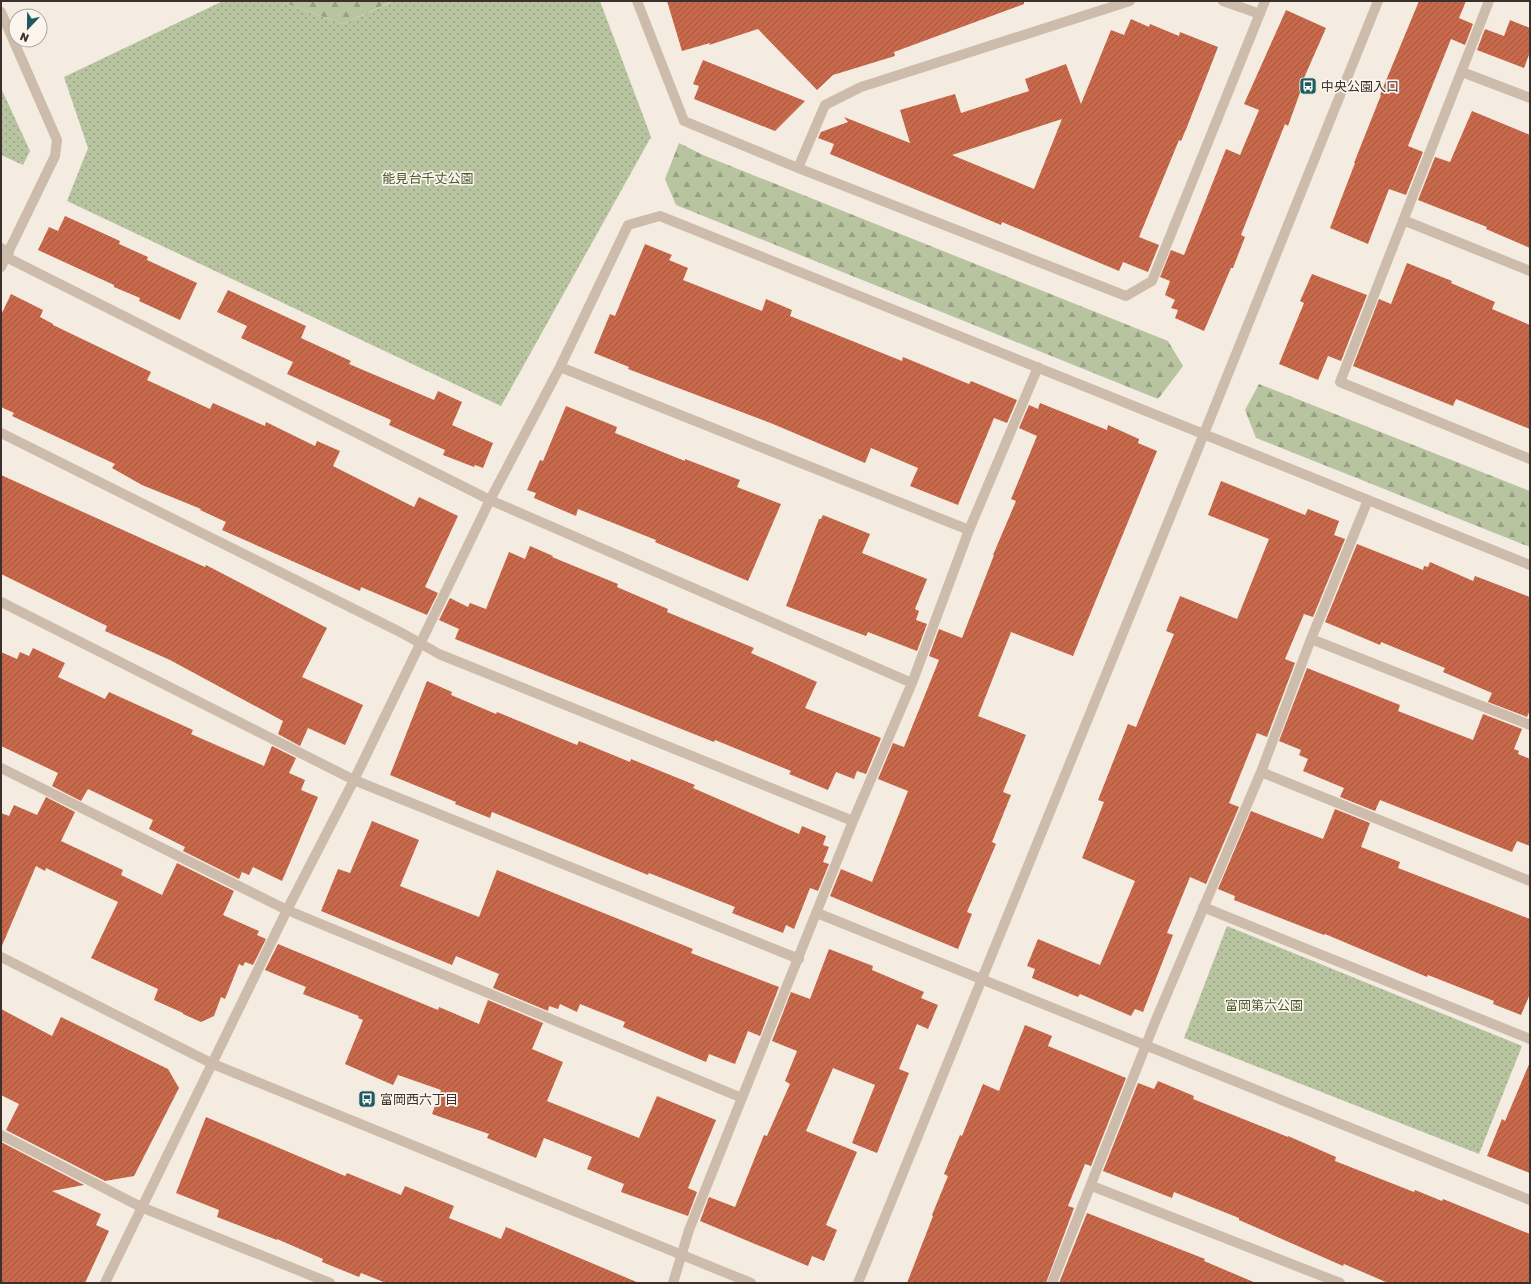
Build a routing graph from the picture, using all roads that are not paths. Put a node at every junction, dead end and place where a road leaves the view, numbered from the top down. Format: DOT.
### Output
graph roads {
  1 [pos="637,1"];
  2 [pos="1130,1"];
  3 [pos="1223,1"];
  4 [pos="1265,1"];
  5 [pos="1378,1"];
  6 [pos="1489,1"];
  7 [pos="1,12"];
  8 [pos="1260,14"];
  9 [pos="1462,72"];
  10 [pos="1530,98"];
  11 [pos="798,168"];
  12 [pos="1403,220"];
  13 [pos="5,252"];
  14 [pos="1,267"];
  15 [pos="1530,271"];
  16 [pos="560,367"];
  17 [pos="1038,367"];
  18 [pos="1,433"];
  19 [pos="1204,434"];
  20 [pos="1530,460"];
  21 [pos="490,500"];
  22 [pos="1368,500"];
  23 [pos="969,530"];
  24 [pos="1530,565"];
  25 [pos="1,602"];
  26 [pos="1311,639"];
  27 [pos="420,643"];
  28 [pos="912,683"];
  29 [pos="1530,725"];
  30 [pos="1,768"];
  31 [pos="1261,772"];
  32 [pos="354,780"];
  33 [pos="853,821"];
  34 [pos="1530,881"];
  35 [pos="1203,908"];
  36 [pos="287,910"];
  37 [pos="817,913"];
  38 [pos="1,957"];
  39 [pos="799,959"];
  40 [pos="981,979"];
  41 [pos="1530,1039"];
  42 [pos="1146,1045"];
  43 [pos="213,1064"];
  44 [pos="742,1098"];
  45 [pos="1,1135"];
  46 [pos="1092,1186"];
  47 [pos="1530,1200"];
  48 [pos="141,1207"];
  49 [pos="681,1254"];
  50 [pos="105,1283"];
  51 [pos="330,1283"];
  52 [pos="673,1283"];
  53 [pos="751,1283"];
  54 [pos="858,1283"];
  55 [pos="1052,1283"];
  56 [pos="1340,1283"];
  1 -- 11 [label="street"];
  2 -- 11 [label="street"];
  3 -- 8 [label="street"];
  4 -- 8 [label="street"];
  5 -- 19 [label="street"];
  6 -- 9 [label="street"];
  7 -- 13 [label="street"];
  8 -- 11 [label="street"];
  9 -- 10 [label="street"];
  9 -- 12 [label="street"];
  12 -- 15 [label="street"];
  12 -- 20 [label="street"];
  13 -- 14 [label="street"];
  13 -- 21 [label="street"];
  16 -- 17 [label="street"];
  16 -- 21 [label="street"];
  16 -- 23 [label="street"];
  17 -- 19 [label="street"];
  17 -- 23 [label="street"];
  18 -- 27 [label="street"];
  19 -- 22 [label="street"];
  19 -- 40 [label="street"];
  21 -- 27 [label="street"];
  21 -- 28 [label="street"];
  22 -- 24 [label="street"];
  22 -- 26 [label="street"];
  23 -- 28 [label="street"];
  25 -- 32 [label="street"];
  26 -- 29 [label="street"];
  26 -- 31 [label="street"];
  27 -- 32 [label="street"];
  27 -- 33 [label="street"];
  28 -- 33 [label="street"];
  30 -- 36 [label="street"];
  31 -- 34 [label="street"];
  31 -- 35 [label="street"];
  32 -- 36 [label="street"];
  32 -- 39 [label="street"];
  33 -- 37 [label="street"];
  35 -- 41 [label="street"];
  35 -- 42 [label="street"];
  36 -- 43 [label="street"];
  36 -- 44 [label="street"];
  37 -- 39 [label="street"];
  37 -- 40 [label="street"];
  38 -- 43 [label="street"];
  39 -- 44 [label="street"];
  40 -- 42 [label="street"];
  40 -- 54 [label="street"];
  42 -- 46 [label="street"];
  42 -- 47 [label="street"];
  43 -- 48 [label="street"];
  43 -- 49 [label="street"];
  44 -- 49 [label="street"];
  45 -- 48 [label="street"];
  46 -- 55 [label="street"];
  46 -- 56 [label="street"];
  48 -- 50 [label="street"];
  48 -- 51 [label="street"];
  49 -- 52 [label="street"];
  49 -- 53 [label="street"];
}
